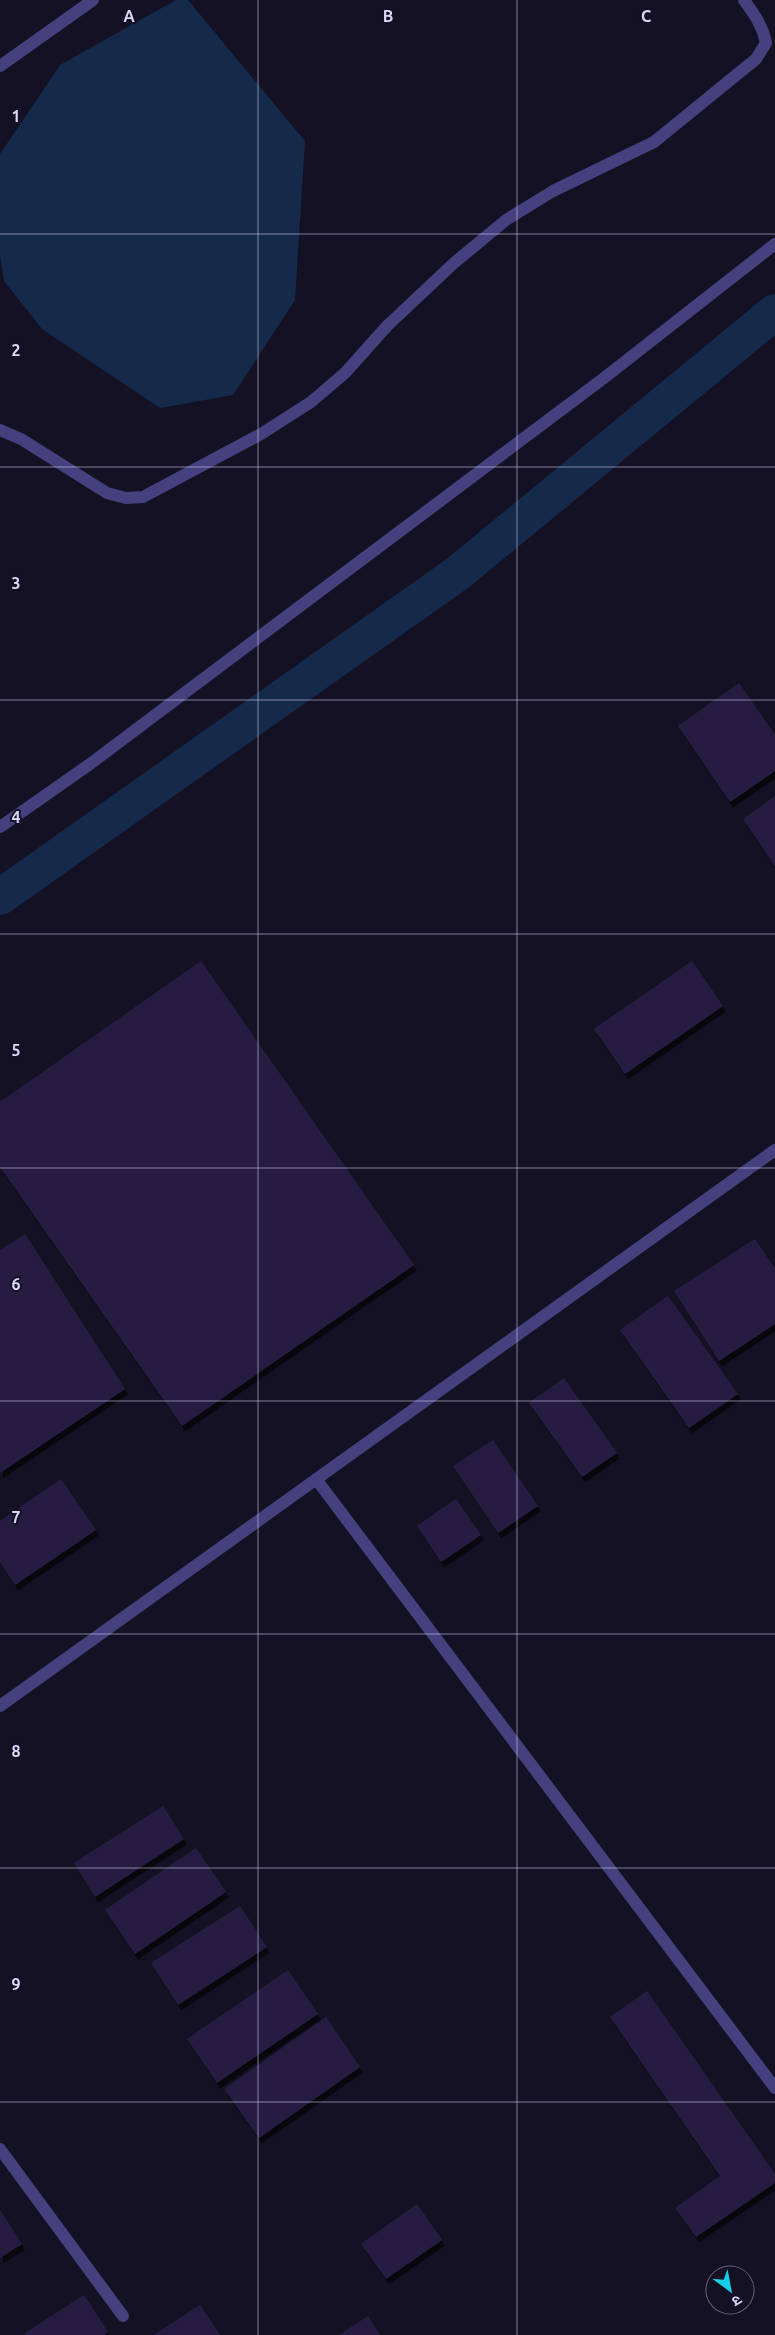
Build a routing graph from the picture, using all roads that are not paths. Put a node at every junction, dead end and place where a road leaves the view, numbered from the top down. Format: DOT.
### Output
graph roads {
  1 [pos="93,0"];
  2 [pos="744,0"];
  3 [pos="0,66"];
  4 [pos="775,244"];
  5 [pos="0,430"];
  6 [pos="0,827"];
  7 [pos="775,1150"];
  8 [pos="316,1479"];
  9 [pos="0,1706"];
  10 [pos="775,2088"];
  11 [pos="0,2149"];
  12 [pos="123,2316"];
  1 -- 3 [label="street"];
  2 -- 5 [label="street"];
  4 -- 6 [label="street"];
  7 -- 8 [label="street"];
  8 -- 9 [label="street"];
  8 -- 10 [label="street"];
  11 -- 12 [label="street"];
}
